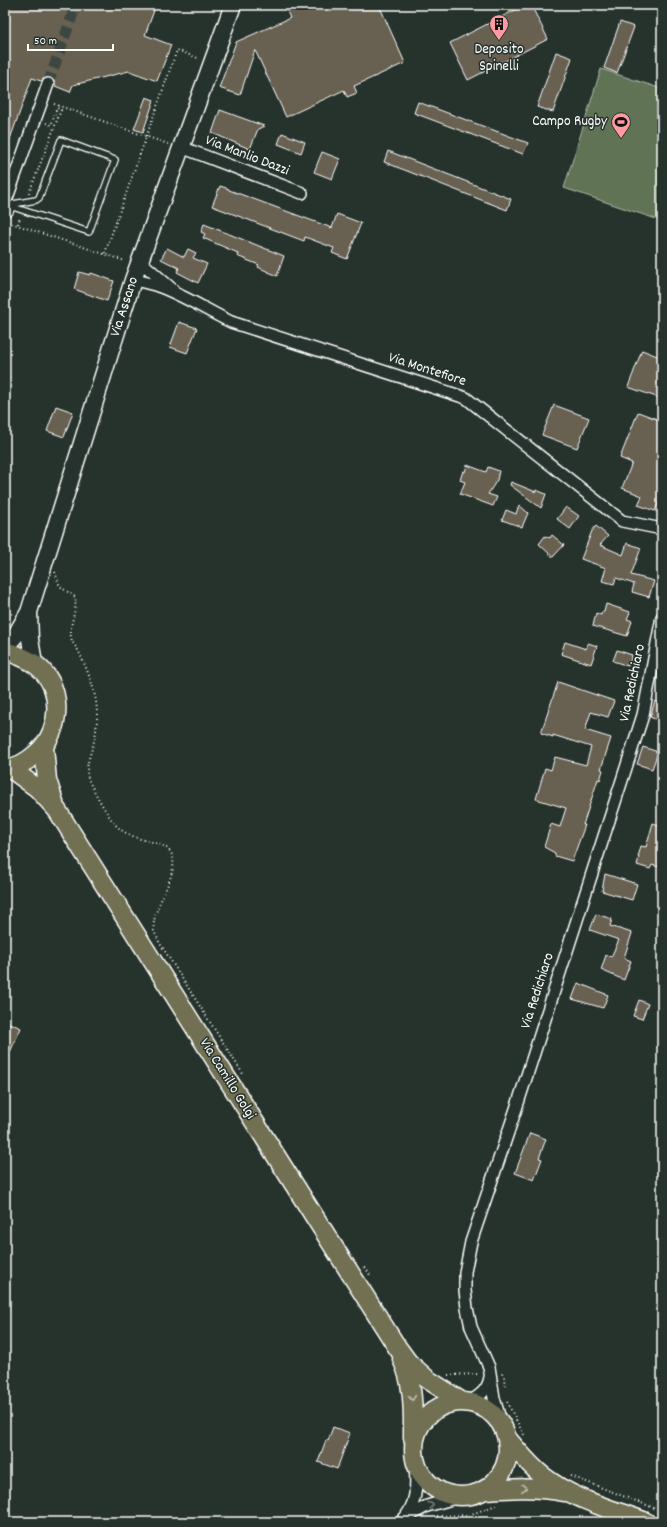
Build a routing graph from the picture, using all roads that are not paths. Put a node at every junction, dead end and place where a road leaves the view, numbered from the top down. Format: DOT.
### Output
graph roads {
  1 [pos="233,5"];
  2 [pos="48,84"];
  3 [pos="181,147"];
  4 [pos="302,193"];
  5 [pos="9,202"];
  6 [pos="5,214"];
  7 [pos="140,261"];
  8 [pos="133,280"];
  9 [pos="178,294"];
  10 [pos="662,529"];
  11 [pos="29,612"];
  12 [pos="662,617"];
  13 [pos="5,647"];
  14 [pos="5,652"];
  15 [pos="34,664"];
  16 [pos="44,747"];
  17 [pos="8,769"];
  18 [pos="57,810"];
  19 [pos="397,1347"];
  20 [pos="490,1372"];
  21 [pos="465,1402"];
  22 [pos="505,1432"];
  23 [pos="413,1443"];
  24 [pos="416,1465"];
  25 [pos="485,1490"];
  26 [pos="572,1494"];
  27 [pos="459,1497"];
  28 [pos="403,1520"];
  29 [pos="646,1522"];
  1 -- 3 [label="main road, Via Assano"];
  2 -- 5 [label="street"];
  3 -- 4 [label="street, Via Manlio Dazzi"];
  3 -- 7 [label="main road, Via Assano"];
  5 -- 5 [label="lane"];
  5 -- 6 [label="lane"];
  7 -- 8 [label="main road, Via Assano"];
  7 -- 9 [label="street, Via Montefiore"];
  8 -- 9 [label="street, Via Montefiore"];
  8 -- 11 [label="main road, Via Assano"];
  9 -- 10 [label="street, Via Montefiore"];
  11 -- 13 [label="main road, Via Assano"];
  11 -- 15 [label="main road, Via Assano"];
  12 -- 20 [label="street, Via Redichiaro"];
  14 -- 15 [label="main road"];
  15 -- 16 [label="main road"];
  16 -- 17 [label="main road"];
  16 -- 18 [label="main road, Via Camillo Golgi"];
  17 -- 18 [label="main road, Via Camillo Golgi"];
  18 -- 19 [label="main road, Via Camillo Golgi"];
  19 -- 21 [label="main road, Via Camillo Golgi"];
  19 -- 23 [label="main road, Via Camillo Golgi, one-way"];
  20 -- 21 [label="street"];
  20 -- 22 [label="street, Via Redichiaro"];
  21 -- 22 [label="main road"];
  21 -- 23 [label="main road"];
  22 -- 25 [label="main road"];
  22 -- 26 [label="main road"];
  23 -- 24 [label="main road"];
  24 -- 27 [label="main road"];
  24 -- 28 [label="street"];
  25 -- 26 [label="main road, one-way"];
  25 -- 27 [label="main road"];
  26 -- 29 [label="main road"];
  28 -- 27 [label="street, one-way"];
}
